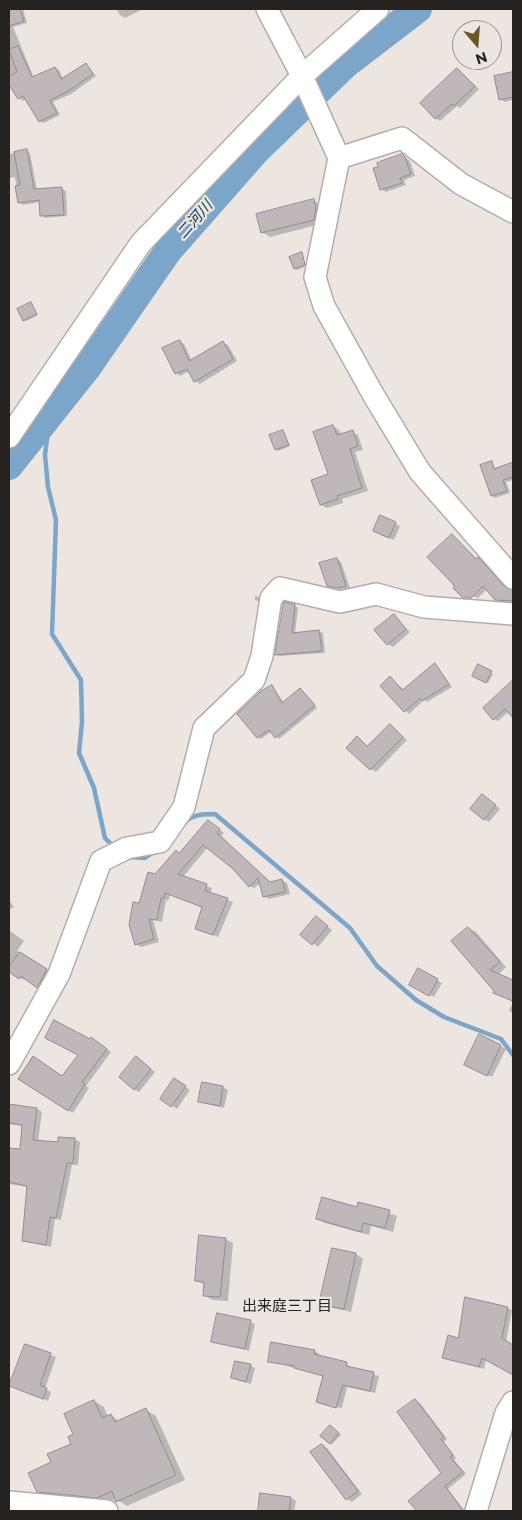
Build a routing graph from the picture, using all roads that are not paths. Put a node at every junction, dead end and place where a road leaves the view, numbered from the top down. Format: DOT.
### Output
graph roads {
  1 [pos="267,9"];
  2 [pos="378,9"];
  3 [pos="303,80"];
  4 [pos="339,158"];
  5 [pos="513,212"];
  6 [pos="9,437"];
  7 [pos="513,578"];
  8 [pos="513,614"];
  9 [pos="9,1064"];
  10 [pos="513,1402"];
  11 [pos="9,1502"];
  12 [pos="107,1511"];
  13 [pos="476,1511"];
  1 -- 3 [label="street"];
  2 -- 3 [label="street"];
  3 -- 4 [label="street"];
  3 -- 6 [label="street"];
  4 -- 5 [label="street"];
  4 -- 7 [label="street"];
  8 -- 9 [label="street"];
  10 -- 13 [label="street"];
  11 -- 12 [label="street"];
}
